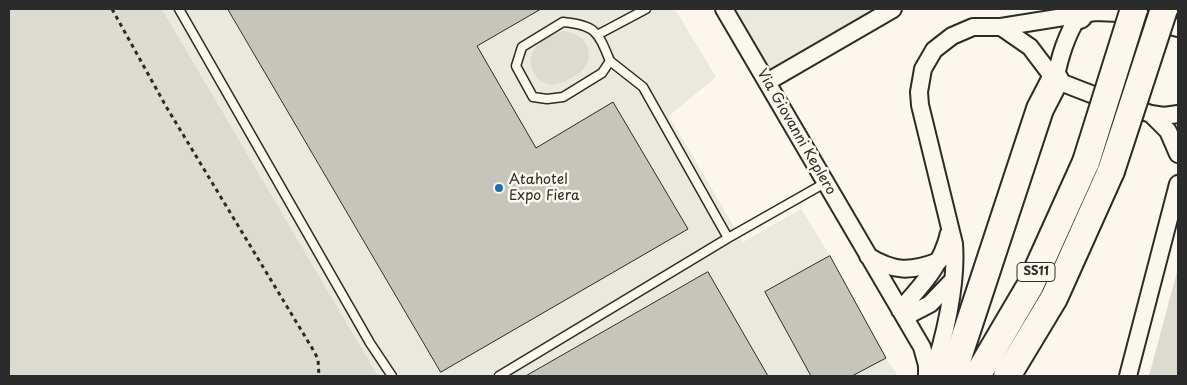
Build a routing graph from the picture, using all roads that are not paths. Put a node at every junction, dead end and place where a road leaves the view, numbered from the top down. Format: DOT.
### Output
graph roads {
  1 [pos="179,9"];
  2 [pos="646,9"];
  3 [pos="724,9"];
  4 [pos="893,9"];
  5 [pos="1134,9"];
  6 [pos="1164,9"];
  7 [pos="1080,12"];
  8 [pos="1001,27"];
  9 [pos="1178,28"];
  10 [pos="598,34"];
  11 [pos="610,61"];
  12 [pos="1055,80"];
  13 [pos="767,82"];
  14 [pos="1151,114"];
  15 [pos="1178,114"];
  16 [pos="1178,154"];
  17 [pos="825,183"];
  18 [pos="1178,184"];
  19 [pos="950,228"];
  20 [pos="728,238"];
  21 [pos="868,256"];
  22 [pos="939,262"];
  23 [pos="953,280"];
  24 [pos="902,313"];
  25 [pos="392,376"];
  26 [pos="499,376"];
  27 [pos="927,376"];
  28 [pos="931,376"];
  29 [pos="952,376"];
  30 [pos="977,376"];
  31 [pos="1007,376"];
  32 [pos="1128,376"];
  1 -- 25 [label="lane"];
  2 -- 10 [label="lane"];
  3 -- 13 [label="street, Via Giovanni Keplero"];
  4 -- 13 [label="street"];
  5 -- 30 [label="highway, SS11, bridge"];
  6 -- 31 [label="highway, SS11, bridge"];
  7 -- 8 [label="street"];
  7 -- 9 [label="street"];
  7 -- 12 [label="street"];
  8 -- 12 [label="street"];
  8 -- 19 [label="street"];
  10 -- 11 [label="lane"];
  10 -- 11 [label="lane"];
  11 -- 20 [label="lane"];
  12 -- 14 [label="street"];
  12 -- 29 [label="highway"];
  13 -- 17 [label="street, Via Giovanni Keplero"];
  14 -- 15 [label="street"];
  14 -- 16 [label="street"];
  17 -- 20 [label="lane"];
  17 -- 21 [label="street, Via Giovanni Keplero"];
  18 -- 32 [label="street"];
  19 -- 22 [label="street"];
  19 -- 23 [label="street"];
  20 -- 26 [label="lane"];
  21 -- 22 [label="street"];
  21 -- 24 [label="street, Via Giovanni Keplero"];
  22 -- 24 [label="street"];
  23 -- 24 [label="street"];
  23 -- 28 [label="street"];
  24 -- 27 [label="street, Via Giovanni Keplero"];
}
